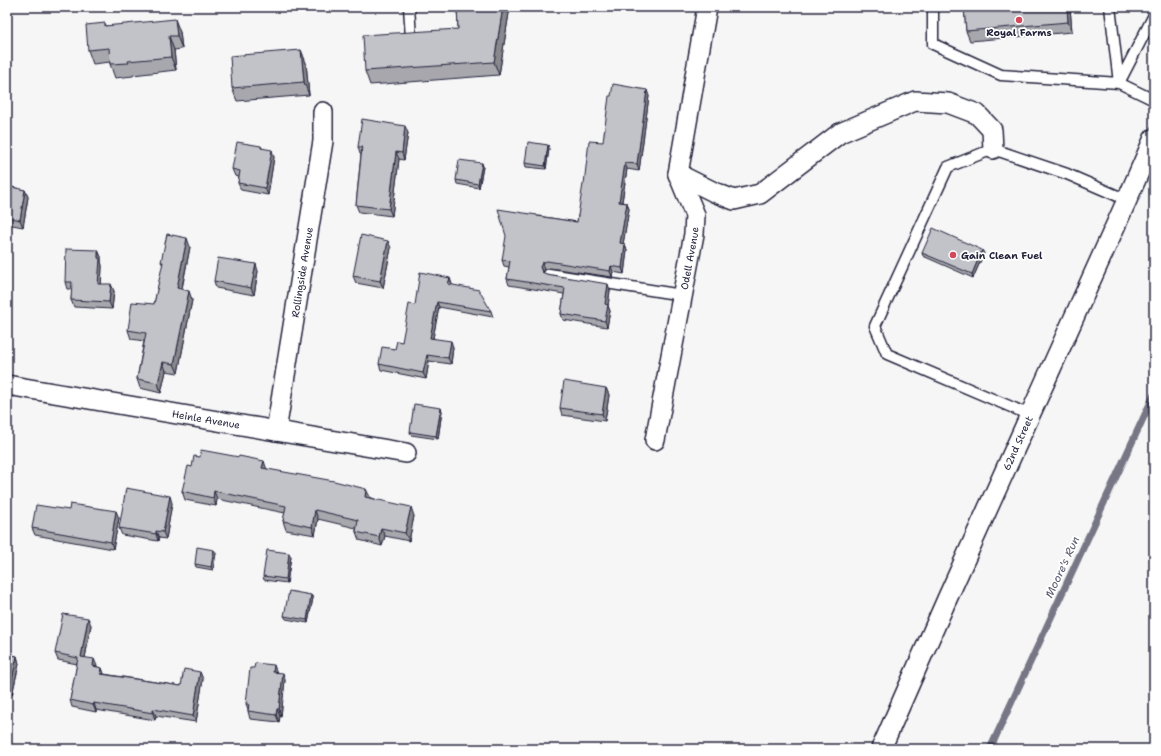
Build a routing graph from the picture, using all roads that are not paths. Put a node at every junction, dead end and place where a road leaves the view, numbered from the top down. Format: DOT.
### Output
graph roads {
  1 [pos="409,7"];
  2 [pos="707,7"];
  3 [pos="933,7"];
  4 [pos="1110,7"];
  5 [pos="1154,15"];
  6 [pos="412,38"];
  7 [pos="1119,83"];
  8 [pos="1154,100"];
  9 [pos="323,112"];
  10 [pos="1154,138"];
  11 [pos="993,149"];
  12 [pos="678,174"];
  13 [pos="1127,200"];
  14 [pos="549,274"];
  15 [pos="682,295"];
  16 [pos="7,385"];
  17 [pos="1030,415"];
  18 [pos="276,431"];
  19 [pos="655,440"];
  20 [pos="406,453"];
  21 [pos="881,749"];
  1 -- 6 [label="lane"];
  2 -- 12 [label="street"];
  3 -- 7 [label="lane"];
  4 -- 7 [label="lane"];
  5 -- 7 [label="lane"];
  7 -- 8 [label="lane"];
  9 -- 18 [label="street, Rollingside Avenue"];
  10 -- 13 [label="street, 62nd Street"];
  11 -- 12 [label="street"];
  11 -- 13 [label="lane"];
  11 -- 17 [label="lane"];
  12 -- 15 [label="street, Odell Avenue"];
  13 -- 17 [label="street, 62nd Street"];
  14 -- 15 [label="lane"];
  15 -- 19 [label="street, Odell Avenue"];
  16 -- 18 [label="street, Heinle Avenue"];
  17 -- 21 [label="street, 62nd Street"];
  18 -- 20 [label="street, Heinle Avenue"];
}
